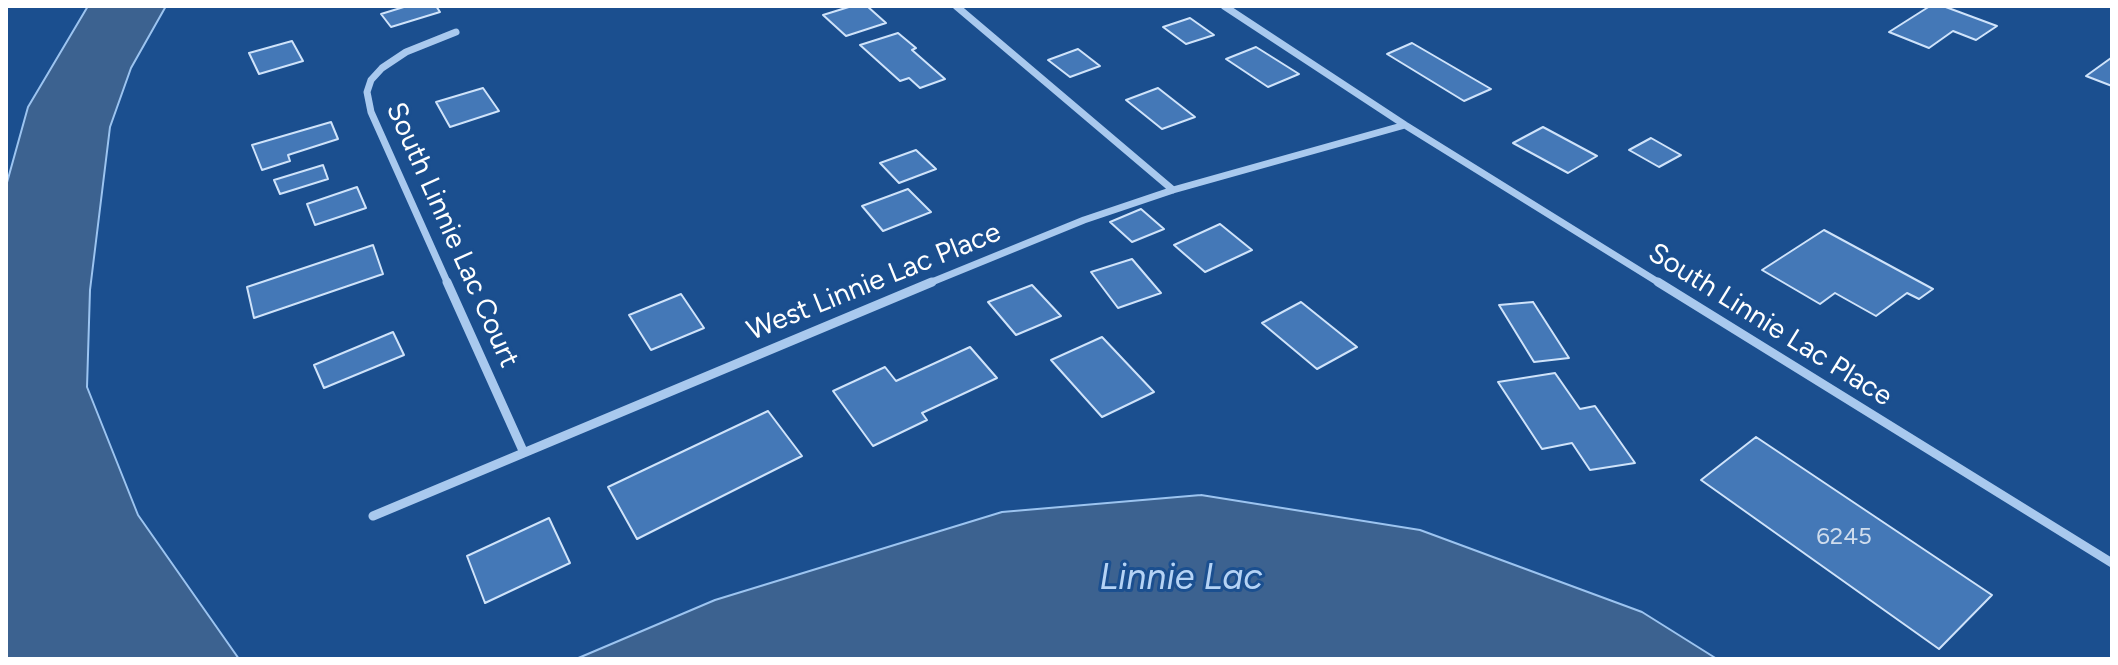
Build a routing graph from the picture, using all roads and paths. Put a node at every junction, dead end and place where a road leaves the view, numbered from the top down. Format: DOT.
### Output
graph roads {
  1 [pos="956,6"];
  2 [pos="1224,6"];
  3 [pos="456,32"];
  4 [pos="1405,125"];
  5 [pos="1173,190"];
  6 [pos="524,453"];
  7 [pos="373,516"];
  8 [pos="2112,563"];
  1 -- 5 [label="street"];
  2 -- 4 [label="street, South Linnie Lac Place"];
  3 -- 6 [label="street, South Linnie Lac Court"];
  4 -- 5 [label="street, West Linnie Lac Place"];
  4 -- 8 [label="street, South Linnie Lac Place"];
  5 -- 6 [label="street, West Linnie Lac Place"];
  6 -- 7 [label="street, West Linnie Lac Place"];
}
